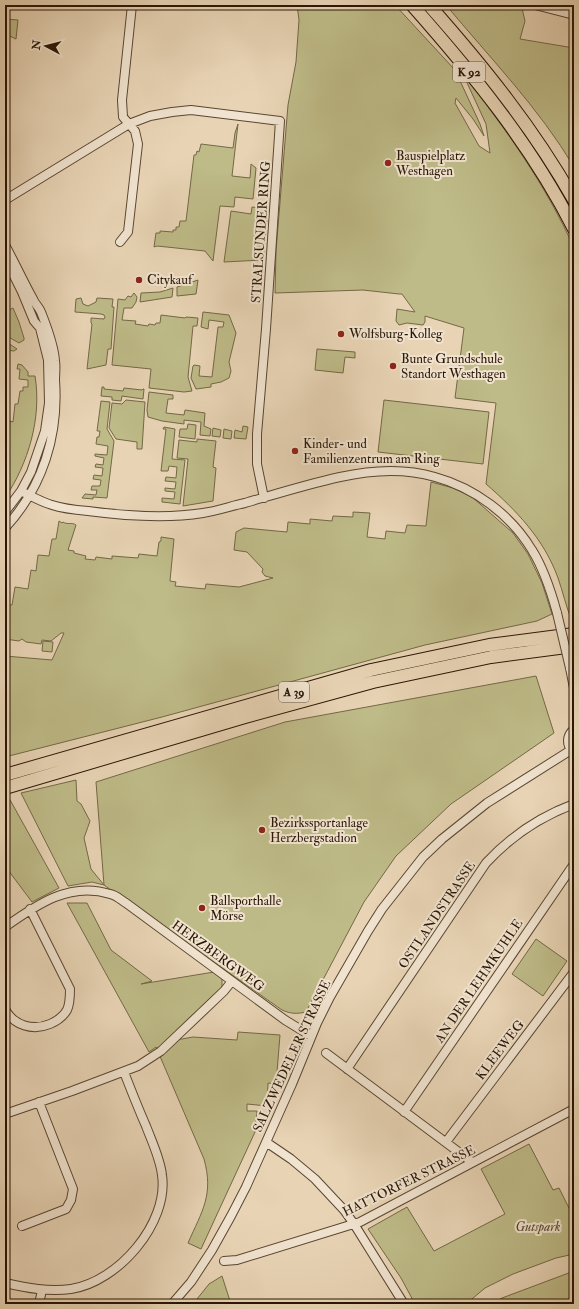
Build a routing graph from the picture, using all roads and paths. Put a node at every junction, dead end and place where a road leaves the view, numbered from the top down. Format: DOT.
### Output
graph roads {
  1 [pos="132,5"];
  2 [pos="412,5"];
  3 [pos="429,5"];
  4 [pos="535,5"];
  5 [pos="574,14"];
  6 [pos="129,124"];
  7 [pos="5,200"];
  8 [pos="574,200"];
  9 [pos="574,228"];
  10 [pos="120,242"];
  11 [pos="5,245"];
  12 [pos="5,258"];
  13 [pos="21,490"];
  14 [pos="30,495"];
  15 [pos="264,498"];
  16 [pos="5,512"];
  17 [pos="5,528"];
  18 [pos="574,634"];
  19 [pos="574,646"];
  20 [pos="574,688"];
  21 [pos="574,729"];
  22 [pos="572,752"];
  23 [pos="5,775"];
  24 [pos="5,788"];
  25 [pos="574,804"];
  26 [pos="574,864"];
  27 [pos="30,909"];
  28 [pos="5,928"];
  29 [pos="574,972"];
  30 [pos="232,981"];
  31 [pos="5,1009"];
  32 [pos="311,1036"];
  33 [pos="326,1053"];
  34 [pos="347,1069"];
  35 [pos="124,1072"];
  36 [pos="39,1102"];
  37 [pos="574,1109"];
  38 [pos="404,1112"];
  39 [pos="5,1114"];
  40 [pos="266,1142"];
  41 [pos="446,1142"];
  42 [pos="472,1162"];
  43 [pos="354,1224"];
  44 [pos="22,1226"];
  45 [pos="224,1261"];
  46 [pos="5,1283"];
  47 [pos="42,1290"];
  48 [pos="39,1304"];
  49 [pos="172,1304"];
  50 [pos="404,1304"];
  1 -- 6 [label="street"];
  2 -- 9 [label="highway, K 92"];
  3 -- 8 [label="highway, K 92"];
  4 -- 5 [label="street"];
  6 -- 7 [label="street, STRALSUNDER RING"];
  6 -- 10 [label="street"];
  6 -- 15 [label="street, STRALSUNDER RING"];
  11 -- 14 [label="street"];
  12 -- 13 [label="street"];
  13 -- 14 [label="street"];
  13 -- 16 [label="street"];
  14 -- 15 [label="street"];
  14 -- 17 [label="street"];
  15 -- 20 [label="street, bridge"];
  18 -- 23 [label="highway, A 39"];
  19 -- 24 [label="highway, A 39"];
  21 -- 22 [label="street, SALZWEDELER STRASSE"];
  22 -- 32 [label="street, SALZWEDELER STRASSE"];
  25 -- 34 [label="street, OSTLANDSTRASSE"];
  26 -- 38 [label="street, AN DER LEHMKUHLE"];
  27 -- 28 [label="street"];
  27 -- 30 [label="street, HERZBERGWEG"];
  27 -- 31 [label="street"];
  29 -- 41 [label="street, KLEEWEG"];
  30 -- 32 [label="street, HERZBERGWEG"];
  30 -- 35 [label="street"];
  32 -- 40 [label="street, SALZWEDELER STRASSE"];
  33 -- 34 [label="street"];
  34 -- 38 [label="street"];
  35 -- 36 [label="street"];
  35 -- 47 [label="street"];
  36 -- 39 [label="street"];
  36 -- 44 [label="street"];
  37 -- 42 [label="street, HATTORFER STRASSE"];
  38 -- 41 [label="street"];
  40 -- 43 [label="street"];
  40 -- 49 [label="street, SALZWEDELER STRASSE"];
  41 -- 42 [label="street"];
  42 -- 43 [label="street, HATTORFER STRASSE"];
  43 -- 45 [label="street, HATTORFER STRASSE"];
  43 -- 50 [label="street"];
  46 -- 47 [label="street"];
  47 -- 48 [label="street"];
}
